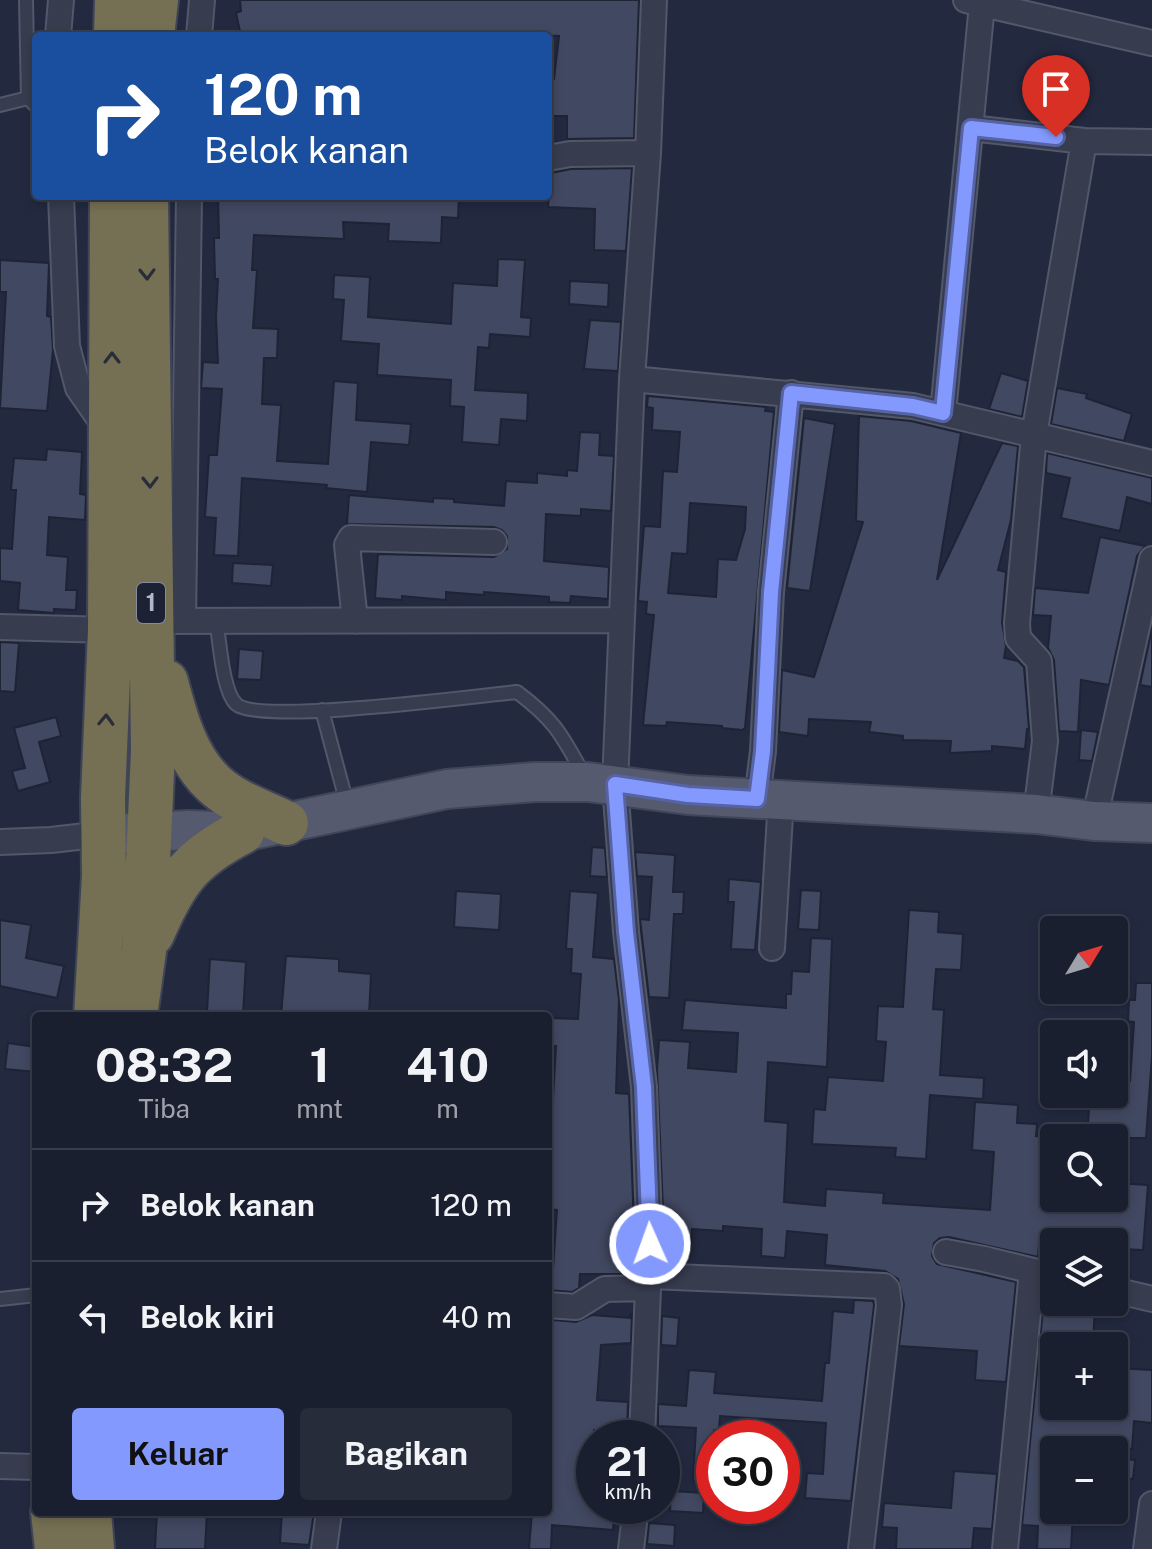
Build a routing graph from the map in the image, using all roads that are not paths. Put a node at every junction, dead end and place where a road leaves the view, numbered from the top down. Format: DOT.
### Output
graph roads {
  1 [pos="26,0"];
  2 [pos="61,0"];
  3 [pos="117,0"];
  4 [pos="156,0"];
  5 [pos="202,0"];
  6 [pos="654,0"];
  7 [pos="974,2"];
  8 [pos="58,32"];
  9 [pos="116,32"];
  10 [pos="152,32"];
  11 [pos="199,32"];
  12 [pos="1152,43"];
  13 [pos="32,102"];
  14 [pos="0,105"];
  15 [pos="971,128"];
  16 [pos="1084,141"];
  17 [pos="1152,142"];
  18 [pos="648,153"];
  19 [pos="552,157"];
  20 [pos="61,200"];
  21 [pos="112,200"];
  22 [pos="146,200"];
  23 [pos="189,200"];
  24 [pos="632,379"];
  25 [pos="791,393"];
  26 [pos="943,413"];
  27 [pos="1034,435"];
  28 [pos="112,436"];
  29 [pos="1152,463"];
  30 [pos="494,542"];
  31 [pos="1152,559"];
  32 [pos="620,620"];
  33 [pos="216,621"];
  34 [pos="355,621"];
  35 [pos="148,624"];
  36 [pos="0,627"];
  37 [pos="322,710"];
  38 [pos="602,783"];
  39 [pos="769,799"];
  40 [pos="348,809"];
  41 [pos="1036,814"];
  42 [pos="103,816"];
  43 [pos="151,817"];
  44 [pos="1094,821"];
  45 [pos="286,823"];
  46 [pos="1152,823"];
  47 [pos="242,832"];
  48 [pos="0,842"];
  49 [pos="772,948"];
  50 [pos="144,951"];
  51 [pos="96,1012"];
  52 [pos="136,1012"];
  53 [pos="946,1252"];
  54 [pos="1040,1273"];
  55 [pos="650,1282"];
  56 [pos="1128,1293"];
  57 [pos="32,1295"];
  58 [pos="1040,1296"];
  59 [pos="0,1299"];
  60 [pos="1152,1299"];
  61 [pos="552,1305"];
  62 [pos="643,1420"];
  63 [pos="0,1466"];
  64 [pos="32,1467"];
  65 [pos="1152,1504"];
  66 [pos="53,1516"];
  67 [pos="89,1516"];
  68 [pos="328,1516"];
  69 [pos="634,1524"];
  70 [pos="57,1549"];
  71 [pos="92,1549"];
  72 [pos="324,1549"];
  73 [pos="631,1549"];
  74 [pos="861,1549"];
  75 [pos="1005,1549"];
  76 [pos="1146,1549"];
  1 -- 13 [label="lane"];
  2 -- 8 [label="street"];
  3 -- 9 [label="highway"];
  4 -- 10 [label="highway"];
  5 -- 11 [label="street"];
  6 -- 18 [label="street"];
  7 -- 12 [label="street"];
  7 -- 15 [label="street"];
  13 -- 14 [label="lane"];
  15 -- 16 [label="street"];
  15 -- 26 [label="street"];
  16 -- 17 [label="street"];
  16 -- 27 [label="street"];
  18 -- 19 [label="street"];
  18 -- 24 [label="street"];
  20 -- 28 [label="street"];
  28 -- 21 [label="highway, 1, one-way"];
  22 -- 35 [label="highway, 1, one-way"];
  23 -- 35 [label="street"];
  24 -- 25 [label="street"];
  24 -- 32 [label="street"];
  25 -- 26 [label="street"];
  25 -- 39 [label="street"];
  26 -- 27 [label="street"];
  27 -- 29 [label="street"];
  27 -- 41 [label="street"];
  28 -- 35 [label="highway, 1"];
  30 -- 34 [label="street"];
  31 -- 44 [label="street"];
  32 -- 34 [label="street"];
  32 -- 38 [label="street"];
  33 -- 34 [label="street"];
  33 -- 35 [label="street"];
  33 -- 37 [label="lane"];
  35 -- 36 [label="street"];
  42 -- 35 [label="highway, 1, one-way"];
  35 -- 43 [label="highway, 1"];
  35 -- 45 [label="highway"];
  37 -- 38 [label="lane"];
  37 -- 40 [label="lane"];
  38 -- 39 [label="main road"];
  38 -- 40 [label="main road"];
  38 -- 55 [label="street"];
  39 -- 41 [label="main road"];
  39 -- 49 [label="street"];
  40 -- 45 [label="main road"];
  41 -- 44 [label="main road"];
  42 -- 43 [label="main road"];
  42 -- 48 [label="street"];
  42 -- 51 [label="highway, 1"];
  43 -- 45 [label="main road"];
  43 -- 47 [label="main road"];
  43 -- 50 [label="highway, 1"];
  44 -- 46 [label="main road"];
  45 -- 47 [label="main road"];
  47 -- 50 [label="highway"];
  50 -- 52 [label="highway, 1"];
  53 -- 54 [label="street"];
  55 -- 61 [label="street"];
  55 -- 62 [label="street"];
  55 -- 74 [label="street"];
  56 -- 60 [label="street"];
  57 -- 59 [label="lane"];
  58 -- 75 [label="street"];
  63 -- 64 [label="street"];
  65 -- 76 [label="street"];
  66 -- 70 [label="highway"];
  67 -- 71 [label="highway"];
  68 -- 72 [label="street"];
  69 -- 73 [label="street"];
}
